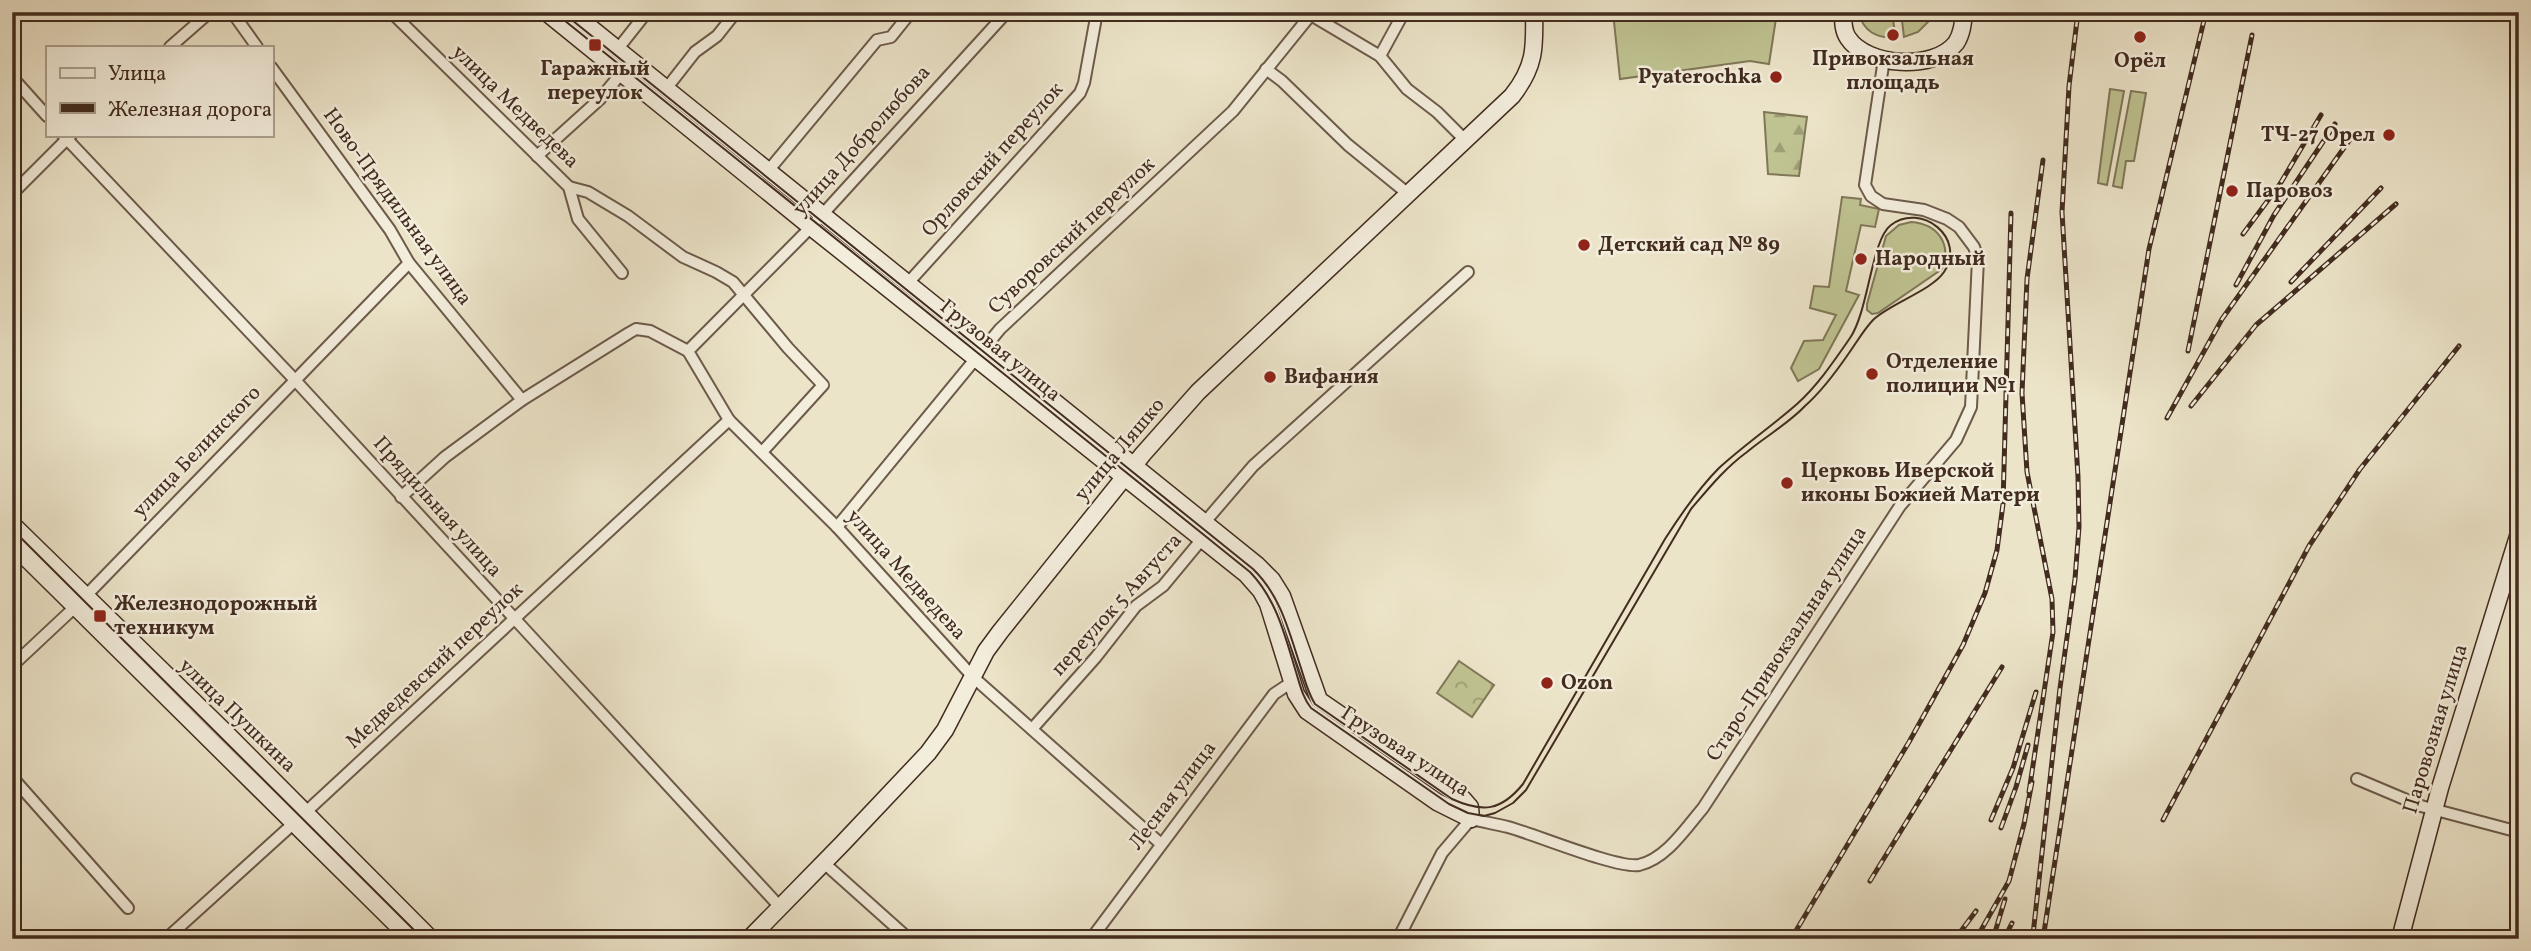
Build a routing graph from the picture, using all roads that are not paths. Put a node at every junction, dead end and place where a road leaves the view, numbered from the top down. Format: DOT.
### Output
graph roads {
  1 [pos="210,12"];
  2 [pos="232,12"];
  3 [pos="391,12"];
  4 [pos="546,12"];
  5 [pos="571,12"];
  6 [pos="647,12"];
  7 [pos="736,12"];
  8 [pos="911,12"];
  9 [pos="1007,12"];
  10 [pos="1097,12"];
  11 [pos="1404,12"];
  12 [pos="1534,12"];
  13 [pos="1843,12"];
  14 [pos="1964,12"];
  15 [pos="1312,14"];
  16 [pos="171,46"];
  17 [pos="256,46"];
  18 [pos="617,50"];
  19 [pos="1380,56"];
  20 [pos="1884,60"];
  21 [pos="626,67"];
  22 [pos="1266,69"];
  23 [pos="273,70"];
  24 [pos="12,77"];
  25 [pos="666,89"];
  26 [pos="46,115"];
  27 [pos="67,136"];
  28 [pos="1465,140"];
  29 [pos="537,156"];
  30 [pos="768,170"];
  31 [pos="569,187"];
  32 [pos="1408,193"];
  33 [pos="12,194"];
  34 [pos="816,221"];
  35 [pos="409,263"];
  36 [pos="1468,272"];
  37 [pos="622,273"];
  38 [pos="908,283"];
  39 [pos="743,293"];
  40 [pos="986,345"];
  41 [pos="688,351"];
  42 [pos="974,358"];
  43 [pos="294,379"];
  44 [pos="522,400"];
  45 [pos="729,420"];
  46 [pos="763,452"];
  47 [pos="1129,471"];
  48 [pos="401,497"];
  49 [pos="1205,522"];
  50 [pos="12,524"];
  51 [pos="837,527"];
  52 [pos="2519,533"];
  53 [pos="1202,539"];
  54 [pos="12,544"];
  55 [pos="80,602"];
  56 [pos="514,620"];
  57 [pos="12,666"];
  58 [pos="973,677"];
  59 [pos="1292,682"];
  60 [pos="1032,729"];
  61 [pos="12,777"];
  62 [pos="2357,779"];
  63 [pos="2434,810"];
  64 [pos="300,818"];
  65 [pos="1471,819"];
  66 [pos="2519,832"];
  67 [pos="1161,844"];
  68 [pos="824,863"];
  69 [pos="780,907"];
  70 [pos="128,908"];
  71 [pos="166,939"];
  72 [pos="411,939"];
  73 [pos="431,939"];
  74 [pos="749,939"];
  75 [pos="909,939"];
  76 [pos="1091,939"];
  77 [pos="1398,939"];
  78 [pos="2400,939"];
  1 -- 16 [label="street"];
  2 -- 17 [label="street"];
  3 -- 29 [label="street, улица Медведева"];
  4 -- 21 [label="street, Грузовая улица"];
  5 -- 18 [label="street, Грузовая улица"];
  6 -- 18 [label="street"];
  7 -- 25 [label="street"];
  8 -- 30 [label="street"];
  9 -- 34 [label="street, улица Добролюбова"];
  10 -- 38 [label="street, Орловский переулок"];
  11 -- 19 [label="street"];
  12 -- 28 [label="street, улица Ляшко"];
  13 -- 20 [label="street"];
  14 -- 20 [label="street"];
  15 -- 19 [label="street"];
  15 -- 22 [label="street, Суворовский переулок"];
  18 -- 21 [label="street, Грузовая улица"];
  19 -- 28 [label="street"];
  20 -- 65 [label="street, Старо-Привокзальная улица"];
  21 -- 25 [label="street, Грузовая улица"];
  21 -- 29 [label="street"];
  21 -- 34 [label="street, Грузовая улица"];
  22 -- 32 [label="street"];
  22 -- 40 [label="street, Суворовский переулок"];
  23 -- 35 [label="street, Ново-Прядильная улица"];
  24 -- 26 [label="street"];
  25 -- 30 [label="street, Грузовая улица"];
  27 -- 33 [label="street"];
  27 -- 43 [label="street, Прядильная улица"];
  28 -- 32 [label="street, улица Ляшко"];
  29 -- 31 [label="street, улица Медведева"];
  30 -- 34 [label="street, Грузовая улица"];
  31 -- 37 [label="street, улица Медведева"];
  31 -- 39 [label="street"];
  32 -- 47 [label="street, улица Ляшко"];
  34 -- 38 [label="street, Грузовая улица"];
  34 -- 39 [label="street, улица Добролюбова"];
  34 -- 42 [label="street, Грузовая улица"];
  35 -- 43 [label="street, улица Белинского"];
  35 -- 44 [label="street, Ново-Прядильная улица"];
  36 -- 49 [label="street, переулок 5 Августа"];
  38 -- 40 [label="street, Грузовая улица"];
  39 -- 41 [label="street, улица Добролюбова"];
  39 -- 46 [label="street"];
  40 -- 42 [label="street, Суворовский переулок"];
  40 -- 47 [label="street, Грузовая улица"];
  41 -- 44 [label="street"];
  41 -- 45 [label="street, улица Медведева"];
  42 -- 47 [label="street, Грузовая улица"];
  42 -- 51 [label="street, Суворовский переулок"];
  43 -- 48 [label="street, Прядильная улица"];
  43 -- 55 [label="street, улица Белинского"];
  44 -- 48 [label="street"];
  45 -- 46 [label="street, улица Медведева"];
  45 -- 56 [label="street, Медведевский переулок"];
  46 -- 51 [label="street, улица Медведева"];
  47 -- 49 [label="street, Грузовая улица"];
  47 -- 53 [label="street, Грузовая улица"];
  47 -- 58 [label="street, улица Ляшко"];
  48 -- 56 [label="street, Прядильная улица"];
  49 -- 65 [label="street, Грузовая улица"];
  50 -- 55 [label="street, улица Пушкина"];
  51 -- 58 [label="street, улица Медведева"];
  52 -- 63 [label="street, Паровозная улица"];
  53 -- 59 [label="street, Грузовая улица"];
  53 -- 60 [label="street, переулок 5 Августа"];
  54 -- 55 [label="street, улица Пушкина"];
  55 -- 57 [label="street, улица Белинского"];
  55 -- 64 [label="street, улица Пушкина"];
  56 -- 64 [label="street, Медведевский переулок"];
  56 -- 69 [label="street, Прядильная улица"];
  58 -- 60 [label="street, улица Медведева"];
  58 -- 68 [label="street, улица Ляшко"];
  59 -- 65 [label="street, Грузовая улица"];
  59 -- 67 [label="street, Лесная улица"];
  60 -- 67 [label="street, улица Медведева"];
  61 -- 70 [label="street"];
  62 -- 63 [label="street"];
  63 -- 66 [label="street"];
  63 -- 78 [label="street, Паровозная улица"];
  64 -- 71 [label="street, Медведевский переулок"];
  64 -- 72 [label="street, улица Пушкина"];
  64 -- 73 [label="street, улица Пушкина"];
  65 -- 77 [label="street"];
  67 -- 76 [label="street, Лесная улица"];
  68 -- 69 [label="street, улица Ляшко"];
  68 -- 75 [label="street"];
  69 -- 74 [label="street, улица Ляшко"];
}
